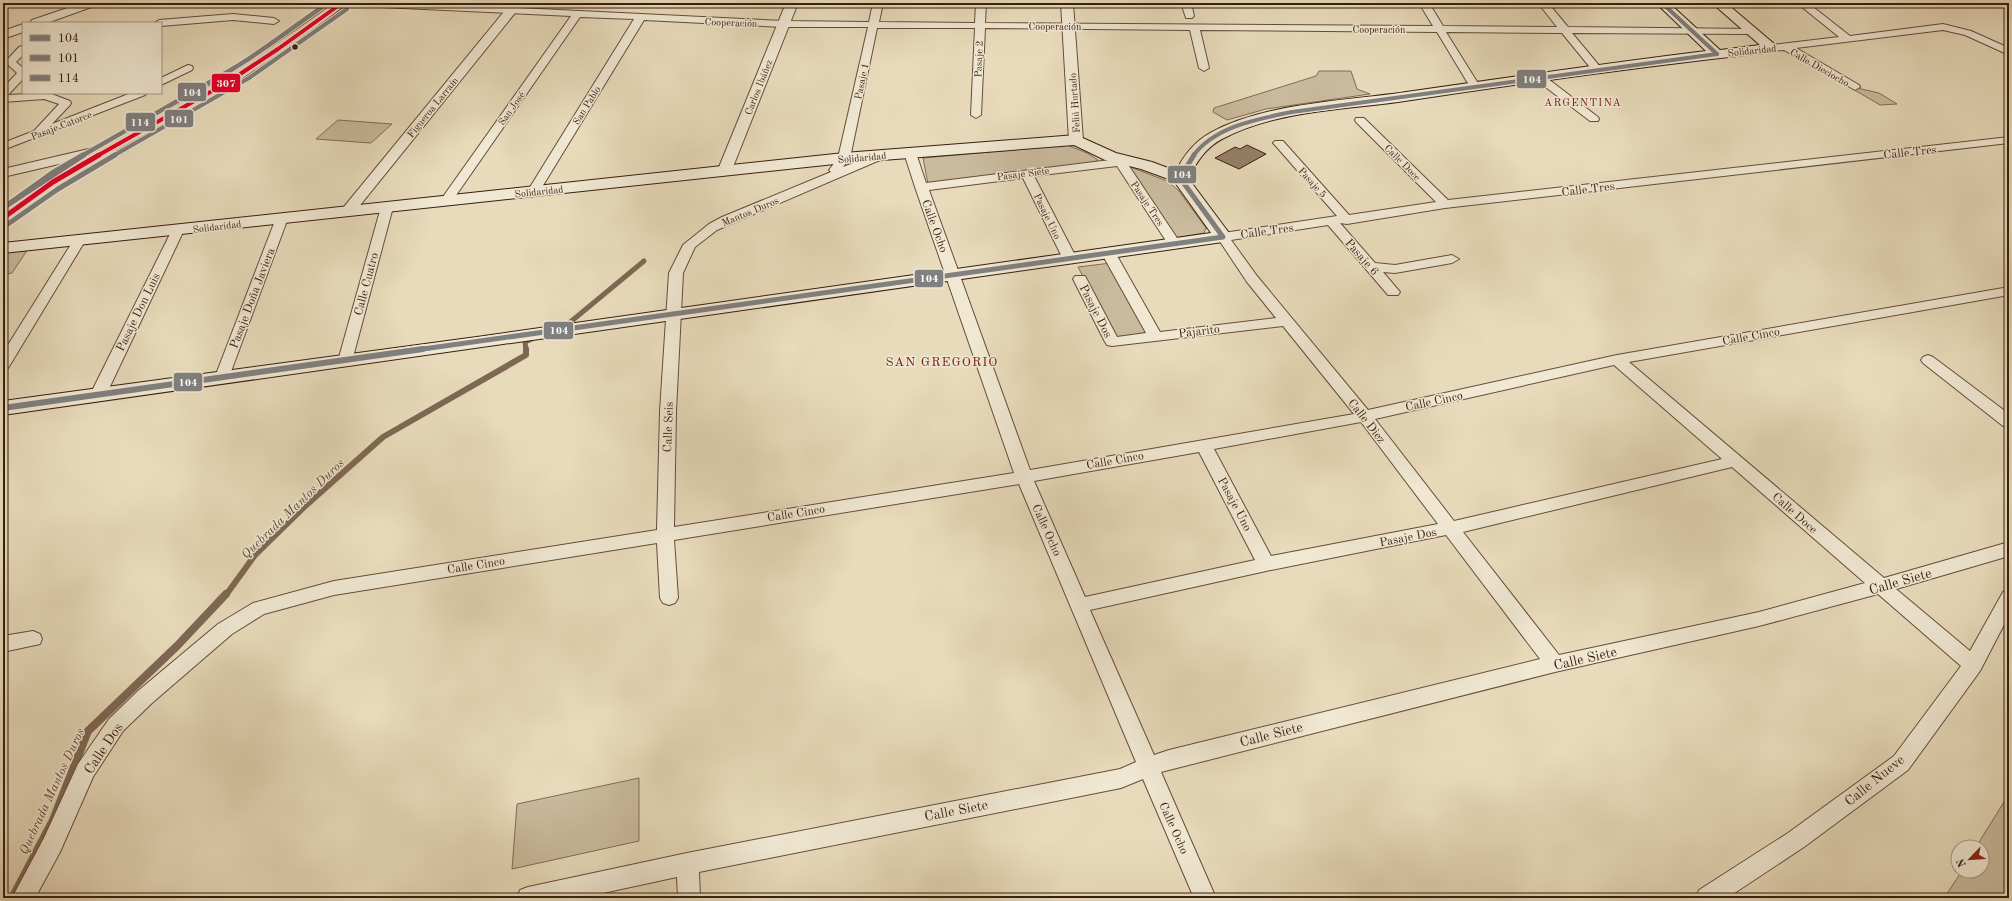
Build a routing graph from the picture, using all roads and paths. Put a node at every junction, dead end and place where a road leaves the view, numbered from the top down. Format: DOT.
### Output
graph roads {
  1 [pos="93,3"];
  2 [pos="339,3"];
  3 [pos="342,3"];
  4 [pos="359,3"];
  5 [pos="792,3"];
  6 [pos="878,3"];
  7 [pos="981,3"];
  8 [pos="1067,3"];
  9 [pos="1186,3"];
  10 [pos="1424,3"];
  11 [pos="1543,3"];
  12 [pos="1662,3"];
  13 [pos="1718,3"];
  14 [pos="1802,3"];
  15 [pos="325,5"];
  16 [pos="514,7"];
  17 [pos="611,8"];
  18 [pos="577,14"];
  19 [pos="605,16"];
  20 [pos="1189,16"];
  21 [pos="640,18"];
  22 [pos="274,21"];
  23 [pos="44,22"];
  24 [pos="171,22"];
  25 [pos="162,23"];
  26 [pos="784,24"];
  27 [pos="1315,24"];
  28 [pos="873,25"];
  29 [pos="979,26"];
  30 [pos="1068,26"];
  31 [pos="22,28"];
  32 [pos="1194,28"];
  33 [pos="1442,29"];
  34 [pos="1565,30"];
  35 [pos="1692,31"];
  36 [pos="1750,31"];
  37 [pos="162,33"];
  38 [pos="3,35"];
  39 [pos="1320,38"];
  40 [pos="1848,38"];
  41 [pos="1779,47"];
  42 [pos="22,50"];
  43 [pos="2009,52"];
  44 [pos="1717,54"];
  45 [pos="188,68"];
  46 [pos="1204,68"];
  47 [pos="1597,69"];
  48 [pos="22,72"];
  49 [pos="22,74"];
  50 [pos="1538,77"];
  51 [pos="162,81"];
  52 [pos="1474,85"];
  53 [pos="1855,87"];
  54 [pos="3,94"];
  55 [pos="138,94"];
  56 [pos="3,99"];
  57 [pos="976,114"];
  58 [pos="1594,119"];
  59 [pos="1360,120"];
  60 [pos="35,135"];
  61 [pos="1076,140"];
  62 [pos="2009,140"];
  63 [pos="1279,143"];
  64 [pos="3,147"];
  65 [pos="110,148"];
  66 [pos="910,153"];
  67 [pos="84,154"];
  68 [pos="883,155"];
  69 [pos="844,158"];
  70 [pos="1126,161"];
  71 [pos="724,172"];
  72 [pos="1027,173"];
  73 [pos="3,174"];
  74 [pos="826,178"];
  75 [pos="1180,178"];
  76 [pos="921,187"];
  77 [pos="533,192"];
  78 [pos="446,201"];
  79 [pos="1445,204"];
  80 [pos="387,207"];
  81 [pos="3,208"];
  82 [pos="348,211"];
  83 [pos="3,218"];
  84 [pos="282,218"];
  85 [pos="1347,220"];
  86 [pos="1331,222"];
  87 [pos="178,230"];
  88 [pos="1223,237"];
  89 [pos="79,241"];
  90 [pos="1176,244"];
  91 [pos="3,248"];
  92 [pos="1109,254"];
  93 [pos="682,256"];
  94 [pos="1070,259"];
  95 [pos="1452,259"];
  96 [pos="1371,267"];
  97 [pos="954,276"];
  98 [pos="1080,279"];
  99 [pos="2009,291"];
  100 [pos="1393,292"];
  101 [pos="673,315"];
  102 [pos="1285,321"];
  103 [pos="1155,336"];
  104 [pos="1112,342"];
  105 [pos="1617,360"];
  106 [pos="1928,360"];
  107 [pos="345,361"];
  108 [pos="3,365"];
  109 [pos="222,377"];
  110 [pos="98,395"];
  111 [pos="3,408"];
  112 [pos="1364,416"];
  113 [pos="2009,422"];
  114 [pos="1203,444"];
  115 [pos="1735,461"];
  116 [pos="1024,477"];
  117 [pos="1450,528"];
  118 [pos="665,535"];
  119 [pos="2009,549"];
  120 [pos="1266,564"];
  121 [pos="1882,586"];
  122 [pos="2009,597"];
  123 [pos="669,598"];
  124 [pos="1080,605"];
  125 [pos="225,629"];
  126 [pos="33,639"];
  127 [pos="3,644"];
  128 [pos="1555,664"];
  129 [pos="1972,665"];
  130 [pos="1147,767"];
  131 [pos="687,864"];
  132 [pos="23,898"];
  133 [pos="528,898"];
  134 [pos="689,898"];
  135 [pos="1205,898"];
  136 [pos="1706,898"];
  1 -- 23 [label="street"];
  2 -- 15 [label="street"];
  3 -- 65 [label="main road"];
  4 -- 16 [label="street, Cooperación"];
  5 -- 26 [label="street, Carlos Ibáñez"];
  6 -- 28 [label="street, Pasaje 1"];
  7 -- 29 [label="street, Pasaje 2"];
  8 -- 30 [label="street, Feliú Hurtado"];
  9 -- 20 [label="street"];
  10 -- 33 [label="street"];
  11 -- 34 [label="street"];
  12 -- 35 [label="main road"];
  13 -- 36 [label="main road"];
  14 -- 40 [label="street"];
  15 -- 67 [label="main road"];
  16 -- 18 [label="street, Cooperación"];
  16 -- 82 [label="street, Figueroa Larraín"];
  17 -- 19 [label="street"];
  18 -- 19 [label="street, Cooperación"];
  18 -- 78 [label="street, San José"];
  19 -- 21 [label="street, Cooperación"];
  21 -- 26 [label="street, Cooperación"];
  21 -- 77 [label="street, San Pablo"];
  22 -- 24 [label="street"];
  24 -- 25 [label="street"];
  24 -- 37 [label="street"];
  26 -- 28 [label="street, Cooperación"];
  26 -- 71 [label="street, Carlos Ibáñez"];
  27 -- 32 [label="street, Cooperación"];
  27 -- 33 [label="street, Cooperación"];
  27 -- 39 [label="street"];
  28 -- 29 [label="street, Cooperación"];
  28 -- 69 [label="street, Pasaje 1"];
  29 -- 30 [label="street, Cooperación"];
  29 -- 57 [label="street, Pasaje 2"];
  30 -- 32 [label="street, Cooperación"];
  30 -- 61 [label="street, Feliú Hurtado"];
  31 -- 38 [label="street"];
  32 -- 46 [label="street"];
  33 -- 34 [label="street, Cooperación"];
  33 -- 52 [label="street"];
  34 -- 35 [label="street, Cooperación"];
  34 -- 47 [label="street"];
  35 -- 36 [label="street, Cooperación"];
  35 -- 44 [label="main road"];
  36 -- 41 [label="main road"];
  40 -- 41 [label="street, Solidaridad"];
  40 -- 43 [label="street, Solidaridad"];
  41 -- 44 [label="main road, Solidaridad"];
  41 -- 53 [label="street, Calle Dieciocho"];
  42 -- 48 [label="street"];
  44 -- 47 [label="main road, Solidaridad"];
  45 -- 51 [label="street"];
  47 -- 50 [label="main road, Solidaridad"];
  49 -- 54 [label="street"];
  50 -- 52 [label="main road, Solidaridad"];
  50 -- 58 [label="street"];
  52 -- 75 [label="main road, Solidaridad"];
  55 -- 60 [label="street, Pasaje Catorce"];
  56 -- 60 [label="street"];
  59 -- 79 [label="street, Calle Doce"];
  60 -- 64 [label="street, Pasaje Catorce"];
  61 -- 66 [label="main road, Solidaridad"];
  61 -- 70 [label="main road, Feliú Hurtado"];
  62 -- 79 [label="street, Calle Tres"];
  63 -- 85 [label="street, Pasaje 5"];
  65 -- 67 [label="street"];
  65 -- 83 [label="main road"];
  66 -- 68 [label="main road, Solidaridad"];
  66 -- 76 [label="street, Calle Ocho"];
  67 -- 73 [label="street"];
  67 -- 81 [label="main road"];
  68 -- 69 [label="main road, Solidaridad"];
  68 -- 74 [label="street, Mantos Duros"];
  69 -- 71 [label="main road, Solidaridad"];
  69 -- 74 [label="street, Mantos Duros"];
  70 -- 72 [label="street, Pasaje Siete"];
  70 -- 75 [label="main road, Feliú Hurtado"];
  70 -- 90 [label="street, Pasaje Tres"];
  71 -- 77 [label="main road, Solidaridad"];
  72 -- 76 [label="street, Pasaje Siete"];
  72 -- 94 [label="street, Pasaje Uno"];
  74 -- 93 [label="street, Mantos Duros"];
  75 -- 88 [label="main road, Calle Diez"];
  76 -- 97 [label="street, Calle Ocho"];
  77 -- 78 [label="main road, Solidaridad"];
  78 -- 80 [label="main road, Solidaridad"];
  79 -- 85 [label="street, Calle Tres"];
  80 -- 82 [label="main road, Solidaridad"];
  80 -- 107 [label="street, Calle Cuatro"];
  82 -- 84 [label="main road, Solidaridad"];
  84 -- 87 [label="main road, Solidaridad"];
  84 -- 109 [label="street, Pasaje Doña Javiera"];
  85 -- 86 [label="street, Calle Tres"];
  86 -- 88 [label="street, Calle Tres"];
  86 -- 96 [label="street, Pasaje 6"];
  87 -- 89 [label="main road, Solidaridad"];
  87 -- 110 [label="street, Pasaje Don Luis"];
  88 -- 90 [label="main road, Calle Tres"];
  88 -- 102 [label="street, Calle Diez"];
  89 -- 91 [label="main road, Solidaridad"];
  89 -- 108 [label="street"];
  90 -- 92 [label="main road, Calle Tres"];
  92 -- 94 [label="main road, Calle Tres"];
  92 -- 103 [label="street"];
  93 -- 101 [label="street, Calle Seis"];
  94 -- 97 [label="main road, Calle Tres"];
  95 -- 96 [label="street"];
  96 -- 100 [label="street, Pasaje 6"];
  97 -- 101 [label="main road, Calle Tres"];
  97 -- 116 [label="street, Calle Ocho"];
  98 -- 104 [label="street, Pasaje Dos"];
  99 -- 105 [label="street, Calle Cinco"];
  101 -- 107 [label="main road, Calle Tres"];
  101 -- 118 [label="street, Calle Seis"];
  102 -- 103 [label="street, Pajarito"];
  102 -- 112 [label="street, Calle Diez"];
  103 -- 104 [label="street, Pajarito"];
  105 -- 112 [label="street, Calle Cinco"];
  105 -- 115 [label="street, Calle Doce"];
  106 -- 113 [label="street"];
  107 -- 109 [label="main road, Calle Tres"];
  109 -- 110 [label="main road, Calle Tres"];
  110 -- 111 [label="main road, Calle Tres"];
  112 -- 114 [label="street, Calle Cinco"];
  112 -- 117 [label="street, Calle Diez"];
  114 -- 116 [label="street, Calle Cinco"];
  114 -- 120 [label="street, Pasaje Uno"];
  115 -- 117 [label="street, Pasaje Dos"];
  115 -- 121 [label="street, Calle Doce"];
  116 -- 118 [label="street, Calle Cinco"];
  116 -- 124 [label="street, Calle Ocho"];
  117 -- 120 [label="street, Pasaje Dos"];
  117 -- 128 [label="street, Calle Diez"];
  118 -- 123 [label="street, Calle Seis"];
  118 -- 125 [label="street, Calle Cinco"];
  119 -- 121 [label="street, Calle Siete"];
  120 -- 124 [label="street, Pasaje Dos"];
  121 -- 128 [label="street, Calle Siete"];
  121 -- 129 [label="street, Calle Doce"];
  122 -- 129 [label="street, Calle Nueve"];
  124 -- 130 [label="street, Calle Ocho"];
  125 -- 132 [label="street, Calle Dos"];
  126 -- 127 [label="street"];
  128 -- 130 [label="street, Calle Siete"];
  129 -- 136 [label="street, Calle Nueve"];
  130 -- 131 [label="street, Calle Siete"];
  130 -- 135 [label="street, Calle Ocho"];
  131 -- 133 [label="street, Calle Siete"];
  131 -- 134 [label="street"];
}
